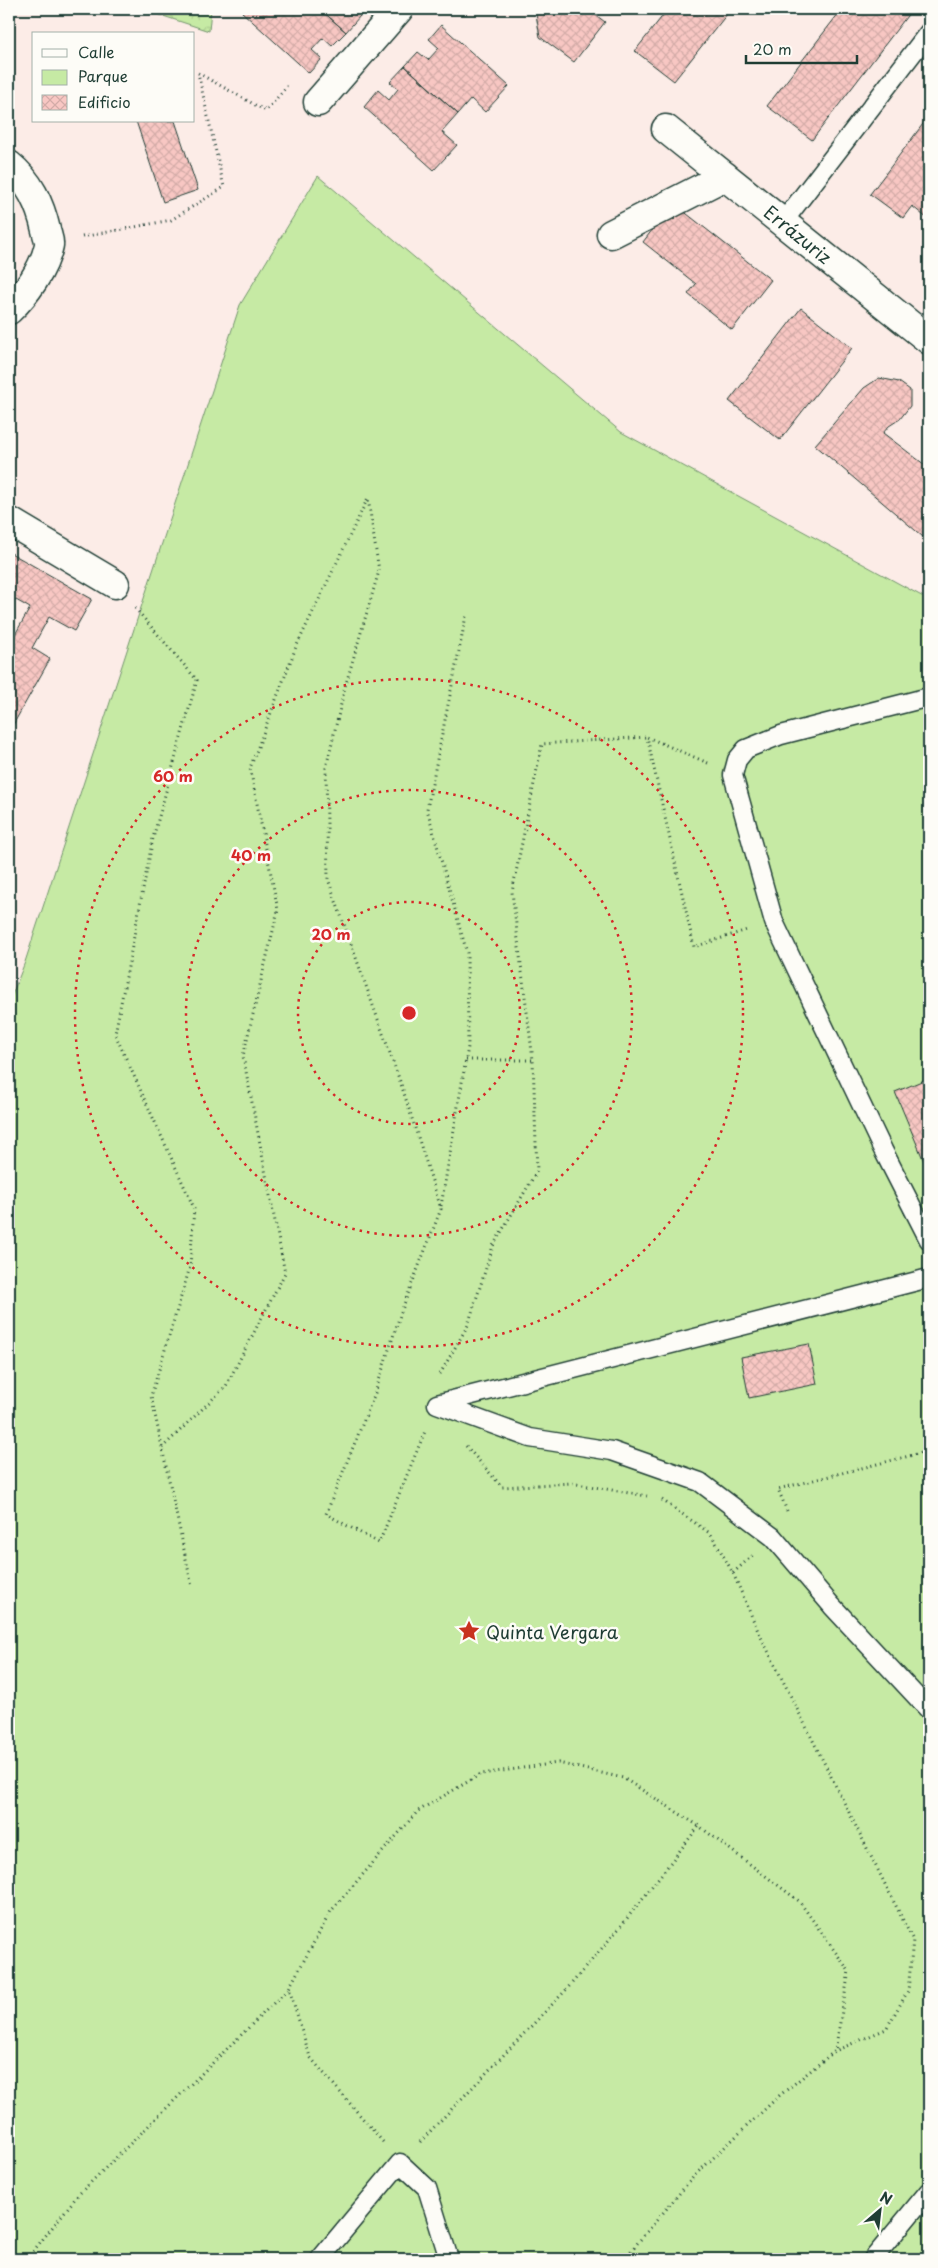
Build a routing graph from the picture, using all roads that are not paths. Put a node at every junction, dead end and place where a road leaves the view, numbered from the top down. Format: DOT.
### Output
graph roads {
  1 [pos="399,9"];
  2 [pos="929,32"];
  3 [pos="318,102"];
  4 [pos="666,129"];
  5 [pos="9,165"];
  6 [pos="725,176"];
  7 [pos="783,222"];
  8 [pos="611,234"];
  9 [pos="9,310"];
  10 [pos="929,340"];
  11 [pos="9,521"];
  12 [pos="115,584"];
  13 [pos="929,696"];
  14 [pos="929,1240"];
  15 [pos="929,1278"];
  16 [pos="929,1710"];
  17 [pos="929,2191"];
  18 [pos="320,2259"];
  19 [pos="449,2259"];
  20 [pos="872,2259"];
  1 -- 3 [label="street"];
  2 -- 7 [label="lane"];
  4 -- 6 [label="street, Errázuriz"];
  5 -- 9 [label="street"];
  6 -- 7 [label="street, Errázuriz"];
  6 -- 8 [label="street"];
  7 -- 10 [label="street, Errázuriz"];
  11 -- 12 [label="street"];
  13 -- 14 [label="lane"];
  15 -- 16 [label="lane"];
  17 -- 20 [label="lane"];
  18 -- 19 [label="lane"];
}
